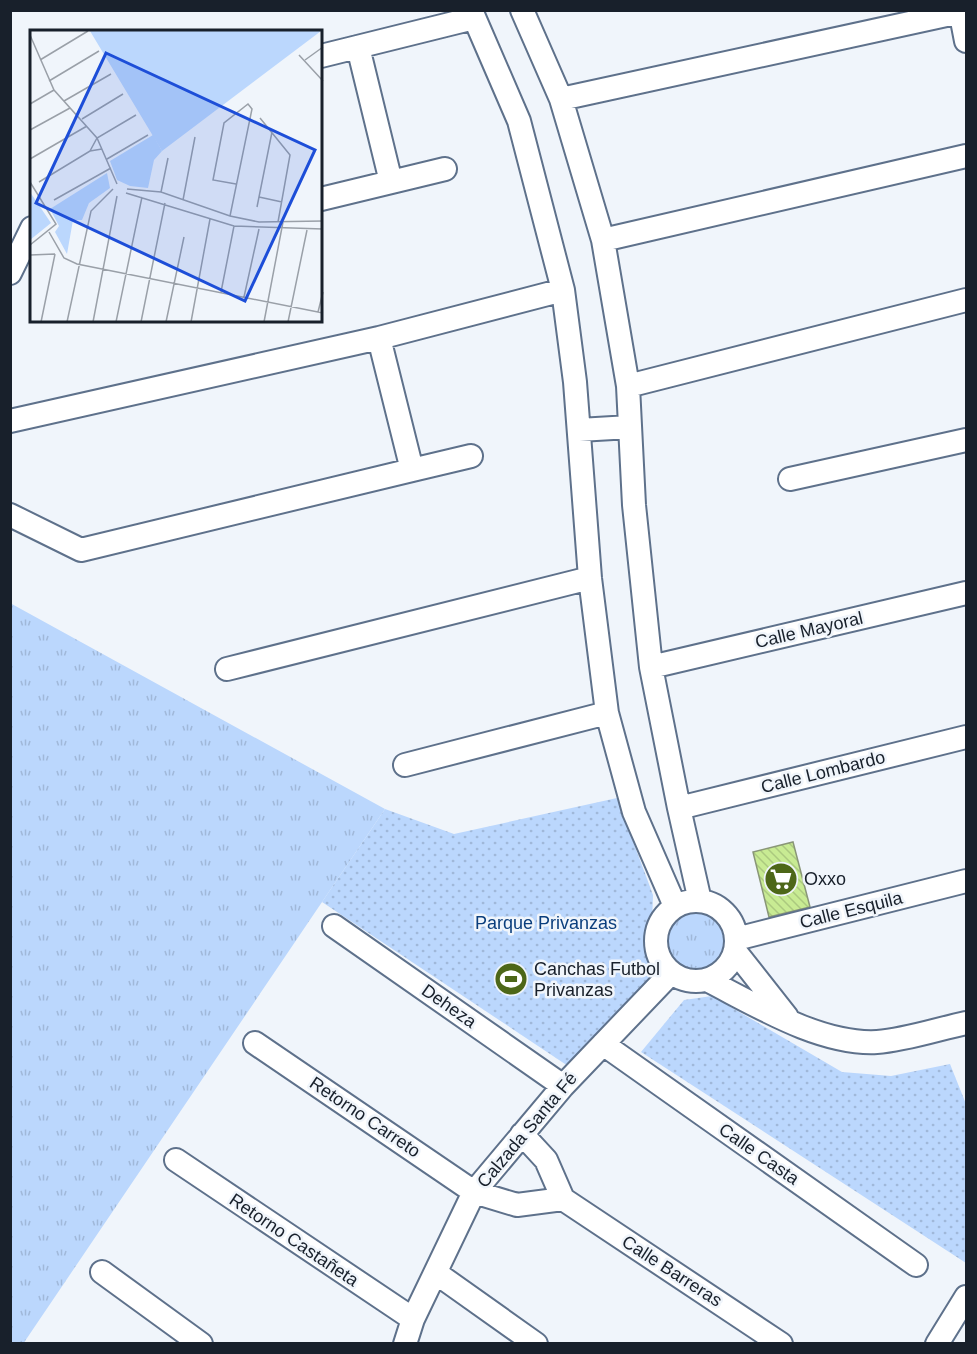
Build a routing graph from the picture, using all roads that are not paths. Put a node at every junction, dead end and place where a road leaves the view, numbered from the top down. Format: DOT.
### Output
graph roads {
  1 [pos="522,10"];
  2 [pos="960,11"];
  3 [pos="473,14"];
  4 [pos="966,41"];
  5 [pos="358,47"];
  6 [pos="322,56"];
  7 [pos="561,99"];
  8 [pos="966,156"];
  9 [pos="445,169"];
  10 [pos="391,182"];
  11 [pos="322,199"];
  12 [pos="30,232"];
  13 [pos="603,240"];
  14 [pos="30,270"];
  15 [pos="10,274"];
  16 [pos="562,290"];
  17 [pos="966,300"];
  18 [pos="379,338"];
  19 [pos="628,386"];
  20 [pos="10,421"];
  21 [pos="630,427"];
  22 [pos="579,430"];
  23 [pos="966,440"];
  24 [pos="471,456"];
  25 [pos="412,470"];
  26 [pos="790,479"];
  27 [pos="10,515"];
  28 [pos="590,578"];
  29 [pos="966,593"];
  30 [pos="651,667"];
  31 [pos="227,669"];
  32 [pos="607,713"];
  33 [pos="966,737"];
  34 [pos="405,765"];
  35 [pos="679,808"];
  36 [pos="966,881"];
  37 [pos="700,900"];
  38 [pos="675,906"];
  39 [pos="334,926"];
  40 [pos="736,945"];
  41 [pos="671,973"];
  42 [pos="707,980"];
  43 [pos="791,1023"];
  44 [pos="966,1023"];
  45 [pos="255,1043"];
  46 [pos="603,1044"];
  47 [pos="563,1086"];
  48 [pos="522,1134"];
  49 [pos="176,1160"];
  50 [pos="474,1192"];
  51 [pos="563,1199"];
  52 [pos="916,1264"];
  53 [pos="102,1272"];
  54 [pos="436,1274"];
  55 [pos="966,1297"];
  56 [pos="413,1319"];
  57 [pos="201,1344"];
  58 [pos="405,1344"];
  59 [pos="536,1344"];
  60 [pos="781,1344"];
  61 [pos="937,1344"];
  1 -- 7 [label="street"];
  2 -- 4 [label="street"];
  2 -- 7 [label="street"];
  3 -- 5 [label="street"];
  3 -- 16 [label="street"];
  5 -- 6 [label="street"];
  5 -- 10 [label="street"];
  7 -- 13 [label="street"];
  8 -- 13 [label="street"];
  9 -- 10 [label="street"];
  10 -- 11 [label="street"];
  12 -- 15 [label="street"];
  13 -- 19 [label="street"];
  14 -- 15 [label="street"];
  16 -- 18 [label="street"];
  16 -- 22 [label="street"];
  17 -- 19 [label="street"];
  18 -- 20 [label="street"];
  18 -- 25 [label="street"];
  19 -- 21 [label="street"];
  21 -- 22 [label="street"];
  21 -- 30 [label="street"];
  22 -- 28 [label="street"];
  23 -- 26 [label="street"];
  24 -- 25 [label="street"];
  25 -- 27 [label="street"];
  28 -- 31 [label="street"];
  28 -- 32 [label="street"];
  29 -- 30 [label="street, Calle Mayoral"];
  30 -- 35 [label="street"];
  32 -- 34 [label="street"];
  32 -- 38 [label="street"];
  33 -- 35 [label="street, Calle Lombardo"];
  35 -- 37 [label="street"];
  36 -- 40 [label="street, Calle Esquila"];
  37 -- 38 [label="street"];
  37 -- 40 [label="street"];
  38 -- 41 [label="street"];
  39 -- 47 [label="street, Deheza"];
  40 -- 42 [label="street"];
  40 -- 43 [label="street"];
  41 -- 42 [label="street"];
  41 -- 46 [label="street, Calzada Santa Fé"];
  42 -- 43 [label="street"];
  43 -- 44 [label="street"];
  45 -- 50 [label="street, Retorno Carreto"];
  46 -- 47 [label="street, Calzada Santa Fé"];
  46 -- 52 [label="street, Calle Casta"];
  47 -- 48 [label="street, Calzada Santa Fé"];
  48 -- 50 [label="street, Calzada Santa Fé"];
  48 -- 51 [label="street"];
  49 -- 56 [label="street, Retorno Castañeta"];
  50 -- 51 [label="street"];
  50 -- 54 [label="street, Calzada Santa Fé"];
  51 -- 60 [label="street, Calle Barreras"];
  53 -- 57 [label="street"];
  54 -- 56 [label="street, Calzada Santa Fé"];
  54 -- 59 [label="street"];
  55 -- 61 [label="street"];
  56 -- 58 [label="street, Calzada Santa Fé"];
}
